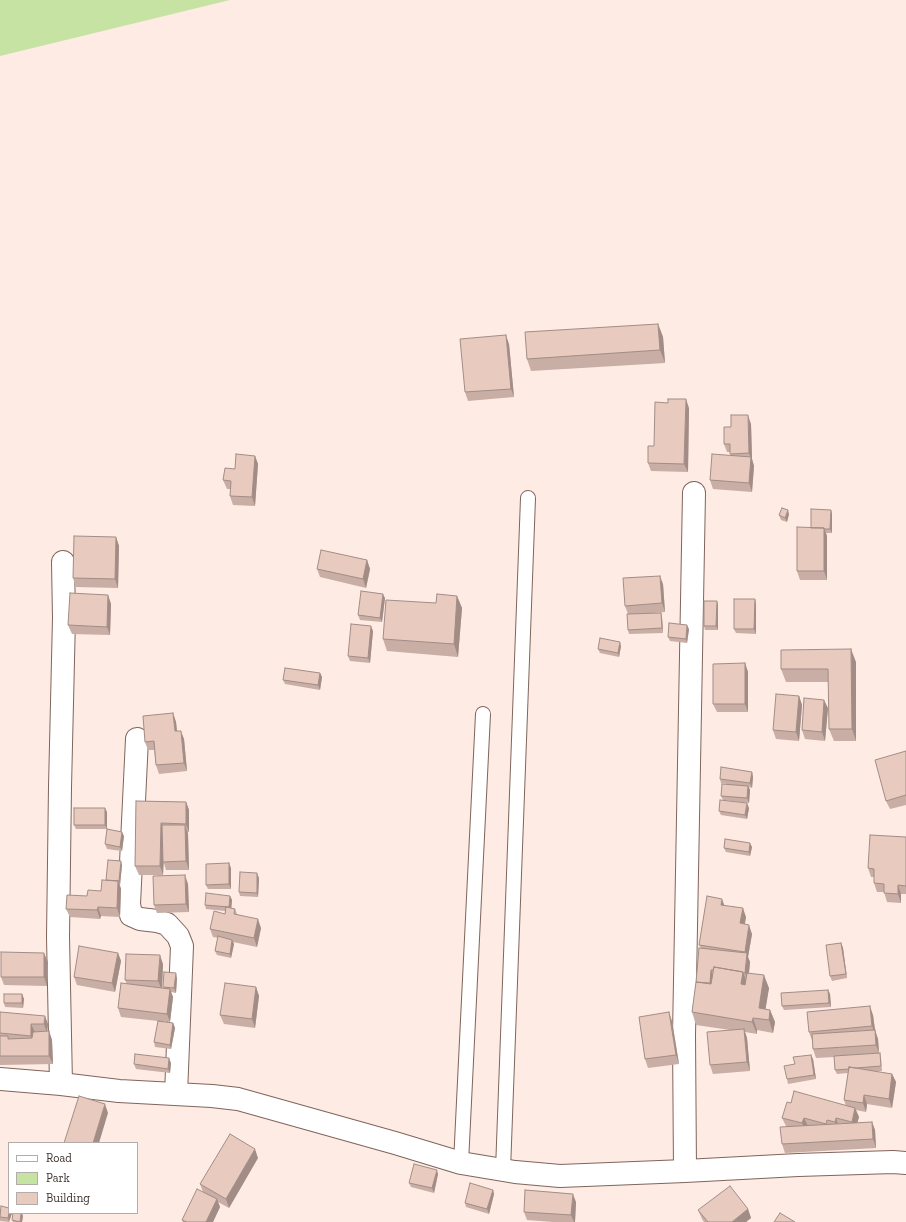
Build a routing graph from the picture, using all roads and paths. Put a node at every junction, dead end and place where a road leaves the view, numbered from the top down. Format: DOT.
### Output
graph roads {
  1 [pos="694,493"];
  2 [pos="528,498"];
  3 [pos="63,562"];
  4 [pos="483,714"];
  5 [pos="137,739"];
  6 [pos="0,1079"];
  7 [pos="61,1084"];
  8 [pos="176,1094"];
  9 [pos="461,1163"];
  10 [pos="906,1163"];
  11 [pos="503,1170"];
  12 [pos="685,1171"];
  1 -- 12 [label="street"];
  2 -- 11 [label="lane"];
  3 -- 7 [label="street"];
  4 -- 9 [label="lane"];
  5 -- 8 [label="street"];
  6 -- 7 [label="street"];
  7 -- 8 [label="street"];
  8 -- 9 [label="street"];
  9 -- 11 [label="street"];
  10 -- 12 [label="street"];
  11 -- 12 [label="street"];
}
